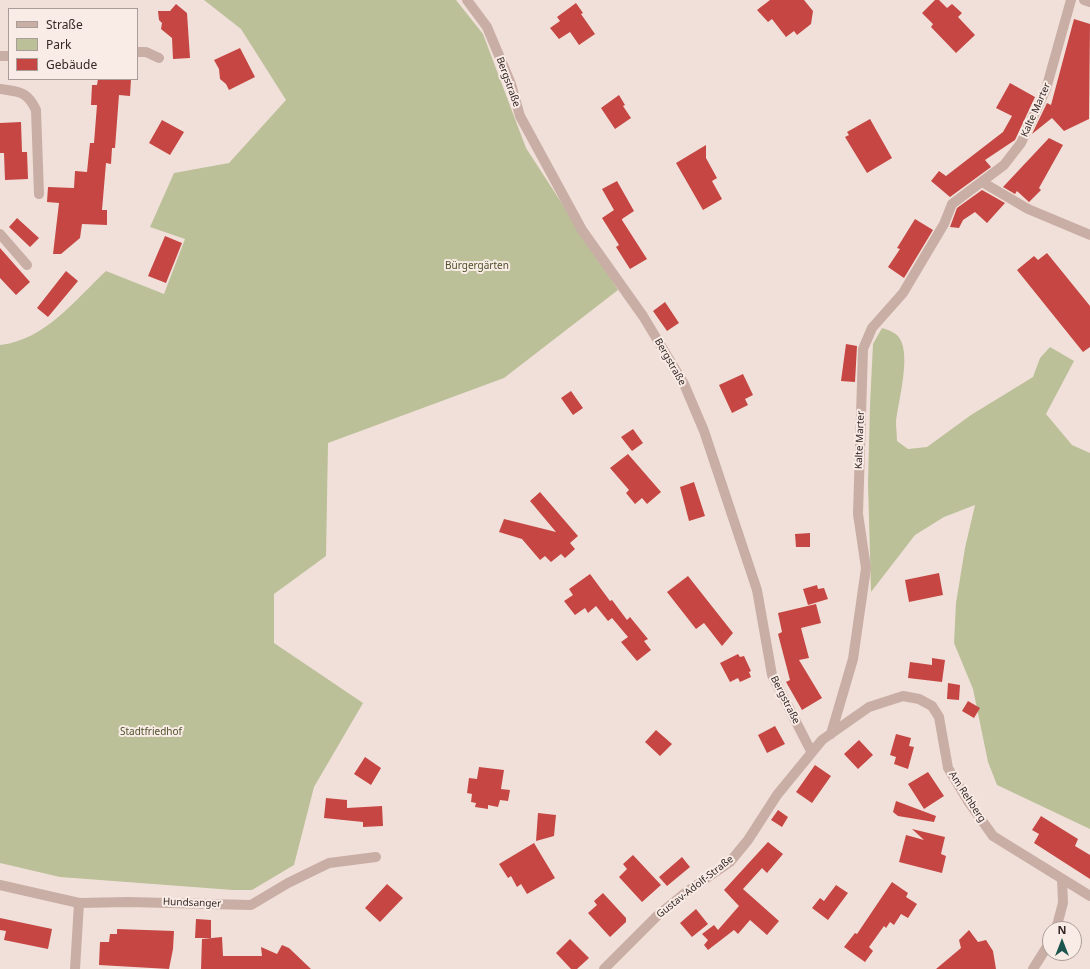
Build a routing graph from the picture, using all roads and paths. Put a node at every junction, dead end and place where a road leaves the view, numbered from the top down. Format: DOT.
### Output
graph roads {
  1 [pos="467,0"];
  2 [pos="1070,0"];
  3 [pos="1084,0"];
  4 [pos="1090,2"];
  5 [pos="138,52"];
  6 [pos="159,58"];
  7 [pos="0,89"];
  8 [pos="982,182"];
  9 [pos="39,194"];
  10 [pos="0,234"];
  11 [pos="1090,235"];
  12 [pos="27,265"];
  13 [pos="831,734"];
  14 [pos="822,740"];
  15 [pos="811,751"];
  16 [pos="376,857"];
  17 [pos="1062,879"];
  18 [pos="0,885"];
  19 [pos="1090,896"];
  20 [pos="79,903"];
  21 [pos="1058,921"];
  22 [pos="1042,955"];
  23 [pos="75,969"];
  24 [pos="604,969"];
  25 [pos="1033,969"];
  1 -- 15 [label="street, Bergstraße"];
  2 -- 8 [label="street, Kalte Marter"];
  3 -- 4 [label="street"];
  5 -- 6 [label="street"];
  7 -- 9 [label="street"];
  8 -- 11 [label="street"];
  8 -- 13 [label="street, Kalte Marter"];
  10 -- 12 [label="street"];
  13 -- 14 [label="street, Am Rehberg"];
  13 -- 17 [label="street, Am Rehberg"];
  14 -- 15 [label="street, Gustav-Adolf-Straße"];
  15 -- 24 [label="street, Gustav-Adolf-Straße"];
  16 -- 20 [label="street, Hundsanger"];
  17 -- 19 [label="street, Am Rehberg"];
  17 -- 21 [label="street"];
  18 -- 20 [label="street, Hundsanger"];
  20 -- 23 [label="street"];
  22 -- 25 [label="street"];
}
